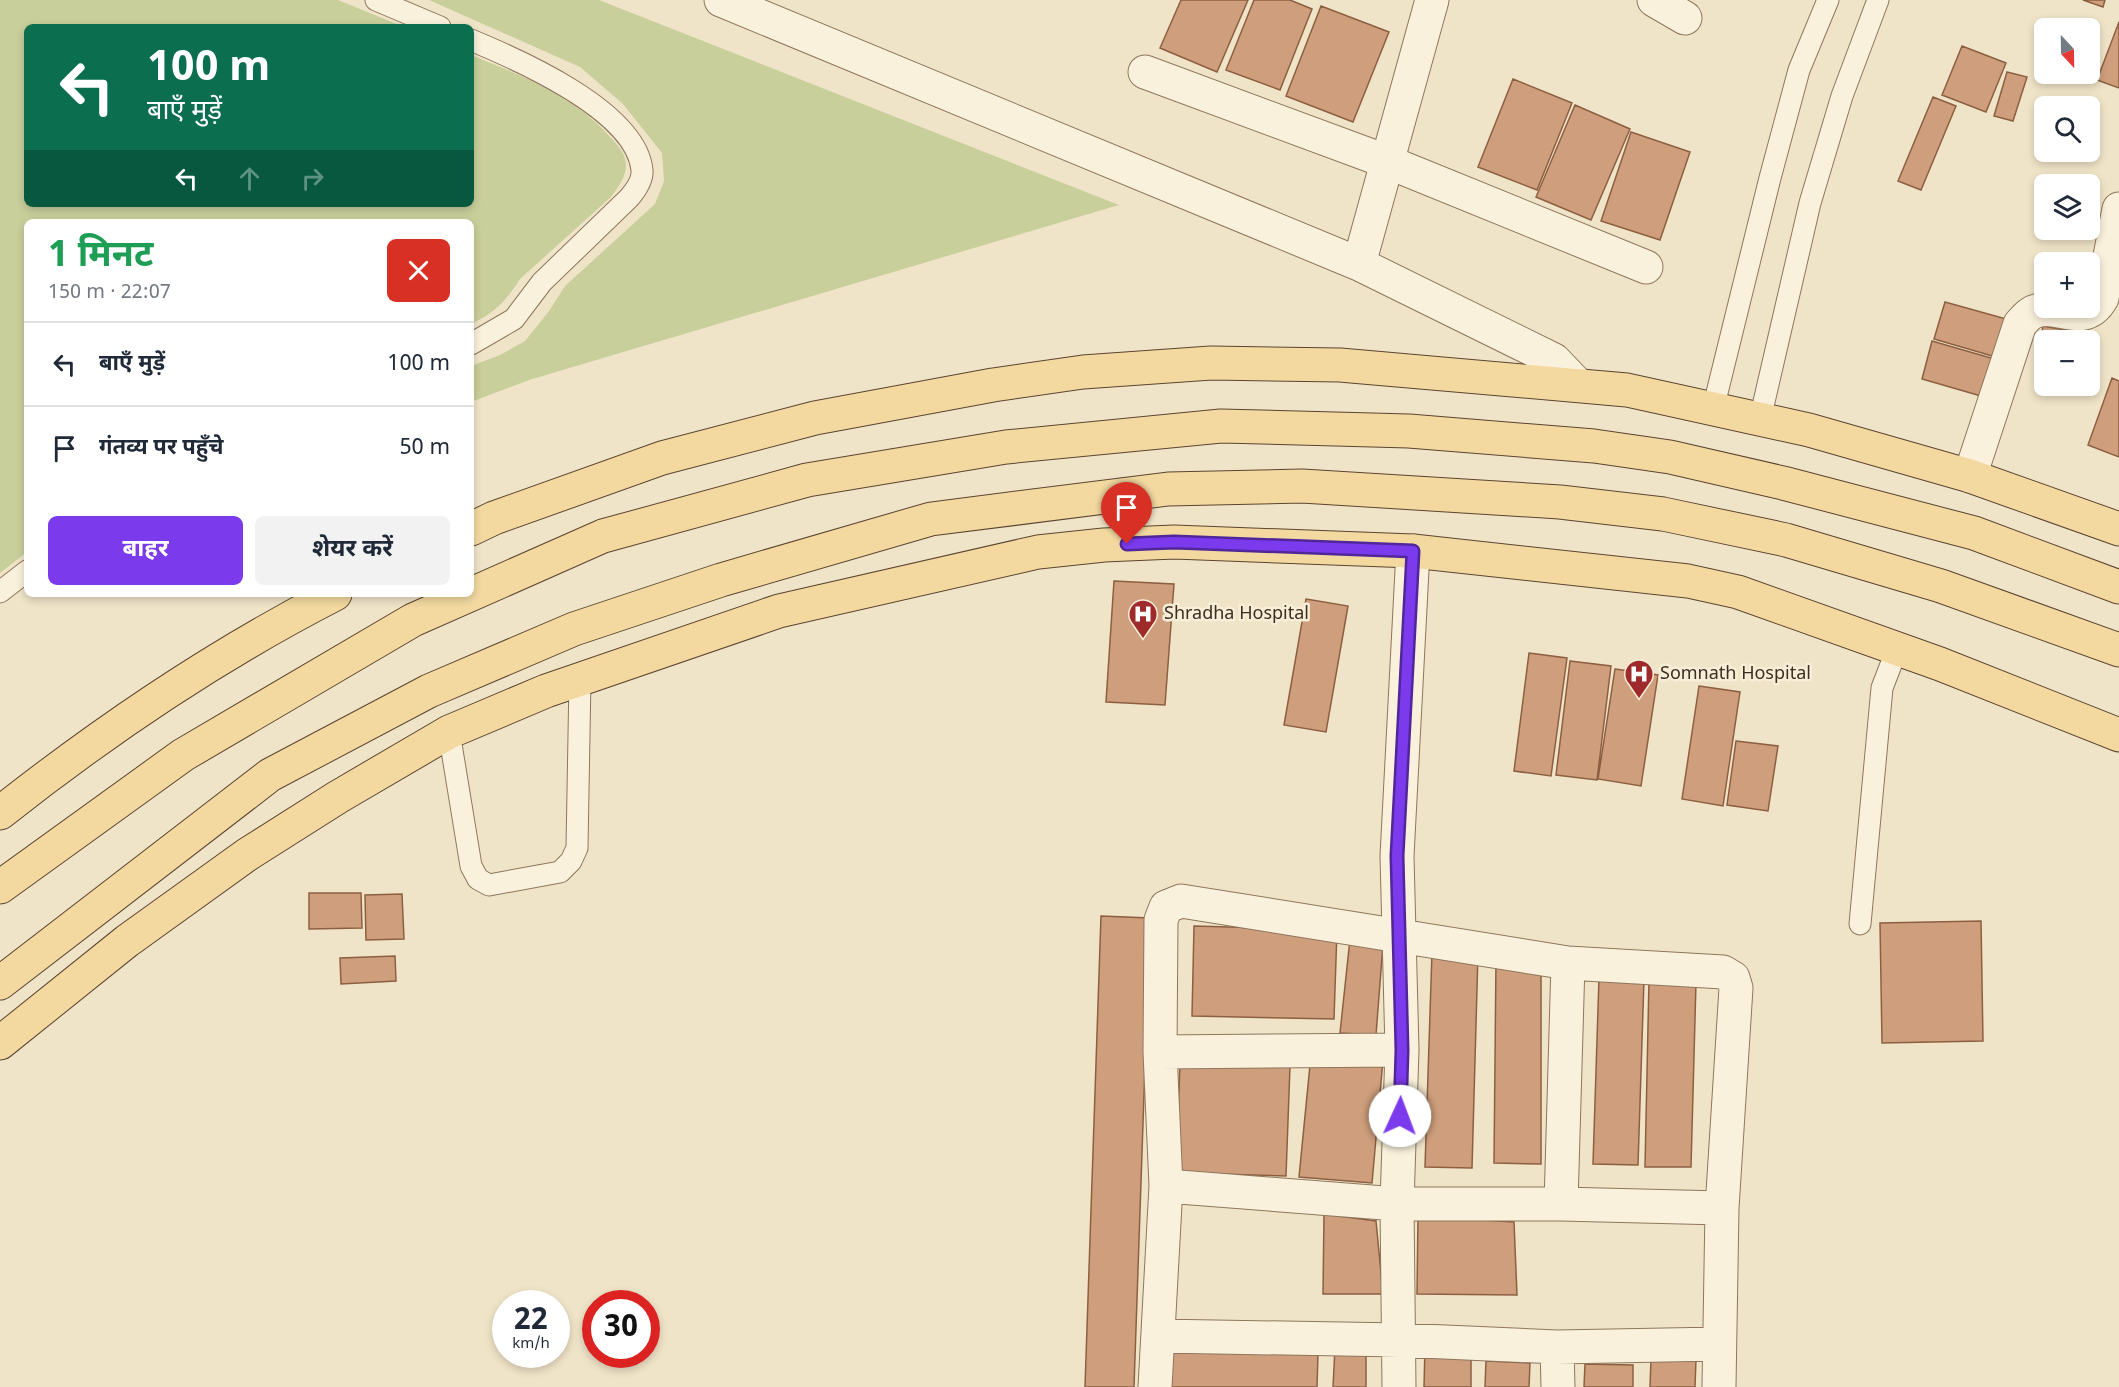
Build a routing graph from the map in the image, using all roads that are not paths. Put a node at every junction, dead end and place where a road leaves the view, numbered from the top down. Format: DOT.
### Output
graph roads {
  1 [pos="376,0"];
  2 [pos="721,0"];
  3 [pos="1432,0"];
  4 [pos="1654,0"];
  5 [pos="1828,0"];
  6 [pos="1878,0"];
  7 [pos="1685,18"];
  8 [pos="433,24"];
  9 [pos="474,41"];
  10 [pos="1145,72"];
  11 [pos="1388,162"];
  12 [pos="2119,209"];
  13 [pos="1359,264"];
  14 [pos="1646,267"];
  15 [pos="474,342"];
  16 [pos="1578,385"];
  17 [pos="1713,409"];
  18 [pos="1760,419"];
  19 [pos="1971,476"];
  20 [pos="474,528"];
  21 [pos="2119,529"];
  22 [pos="1413,551"];
  23 [pos="24,574"];
  24 [pos="2119,587"];
  25 [pos="0,592"];
  26 [pos="474,593"];
  27 [pos="329,597"];
  28 [pos="465,597"];
  29 [pos="1897,649"];
  30 [pos="2119,650"];
  31 [pos="580,679"];
  32 [pos="448,732"];
  33 [pos="2119,735"];
  34 [pos="0,813"];
  35 [pos="0,887"];
  36 [pos="1860,924"];
  37 [pos="1399,936"];
  38 [pos="1568,963"];
  39 [pos="0,983"];
  40 [pos="0,1043"];
  41 [pos="1402,1050"];
  42 [pos="1160,1052"];
  43 [pos="1166,1186"];
  44 [pos="1397,1204"];
  45 [pos="1561,1204"];
  46 [pos="1722,1208"];
  47 [pos="1158,1336"];
  48 [pos="1400,1340"];
  49 [pos="1719,1344"];
  50 [pos="1557,1347"];
  51 [pos="1155,1387"];
  52 [pos="1399,1387"];
  53 [pos="1558,1387"];
  54 [pos="1719,1387"];
  1 -- 8 [label="lane"];
  2 -- 13 [label="street"];
  3 -- 11 [label="street"];
  4 -- 7 [label="street"];
  5 -- 17 [label="lane"];
  6 -- 18 [label="lane"];
  9 -- 15 [label="lane"];
  10 -- 11 [label="street"];
  11 -- 13 [label="street"];
  11 -- 14 [label="street"];
  12 -- 19 [label="street"];
  13 -- 16 [label="street"];
  16 -- 17 [label="main road"];
  16 -- 20 [label="main road"];
  17 -- 18 [label="main road"];
  18 -- 19 [label="main road"];
  19 -- 21 [label="main road"];
  22 -- 29 [label="main road"];
  22 -- 31 [label="main road"];
  22 -- 37 [label="street"];
  23 -- 25 [label="lane"];
  24 -- 26 [label="main road"];
  27 -- 34 [label="main road"];
  28 -- 35 [label="main road"];
  29 -- 33 [label="main road"];
  29 -- 36 [label="lane"];
  30 -- 39 [label="main road"];
  31 -- 32 [label="main road"];
  31 -- 32 [label="lane"];
  32 -- 40 [label="main road"];
  37 -- 38 [label="street"];
  37 -- 41 [label="street"];
  37 -- 42 [label="street"];
  38 -- 45 [label="street"];
  38 -- 46 [label="street"];
  41 -- 42 [label="street"];
  41 -- 44 [label="street"];
  42 -- 43 [label="street"];
  43 -- 44 [label="street"];
  43 -- 47 [label="street"];
  44 -- 45 [label="street"];
  44 -- 48 [label="street"];
  45 -- 46 [label="street"];
  46 -- 49 [label="street"];
  47 -- 48 [label="street"];
  47 -- 51 [label="street"];
  48 -- 50 [label="street"];
  48 -- 52 [label="street"];
  49 -- 50 [label="street"];
  49 -- 54 [label="street"];
  50 -- 53 [label="street"];
}
